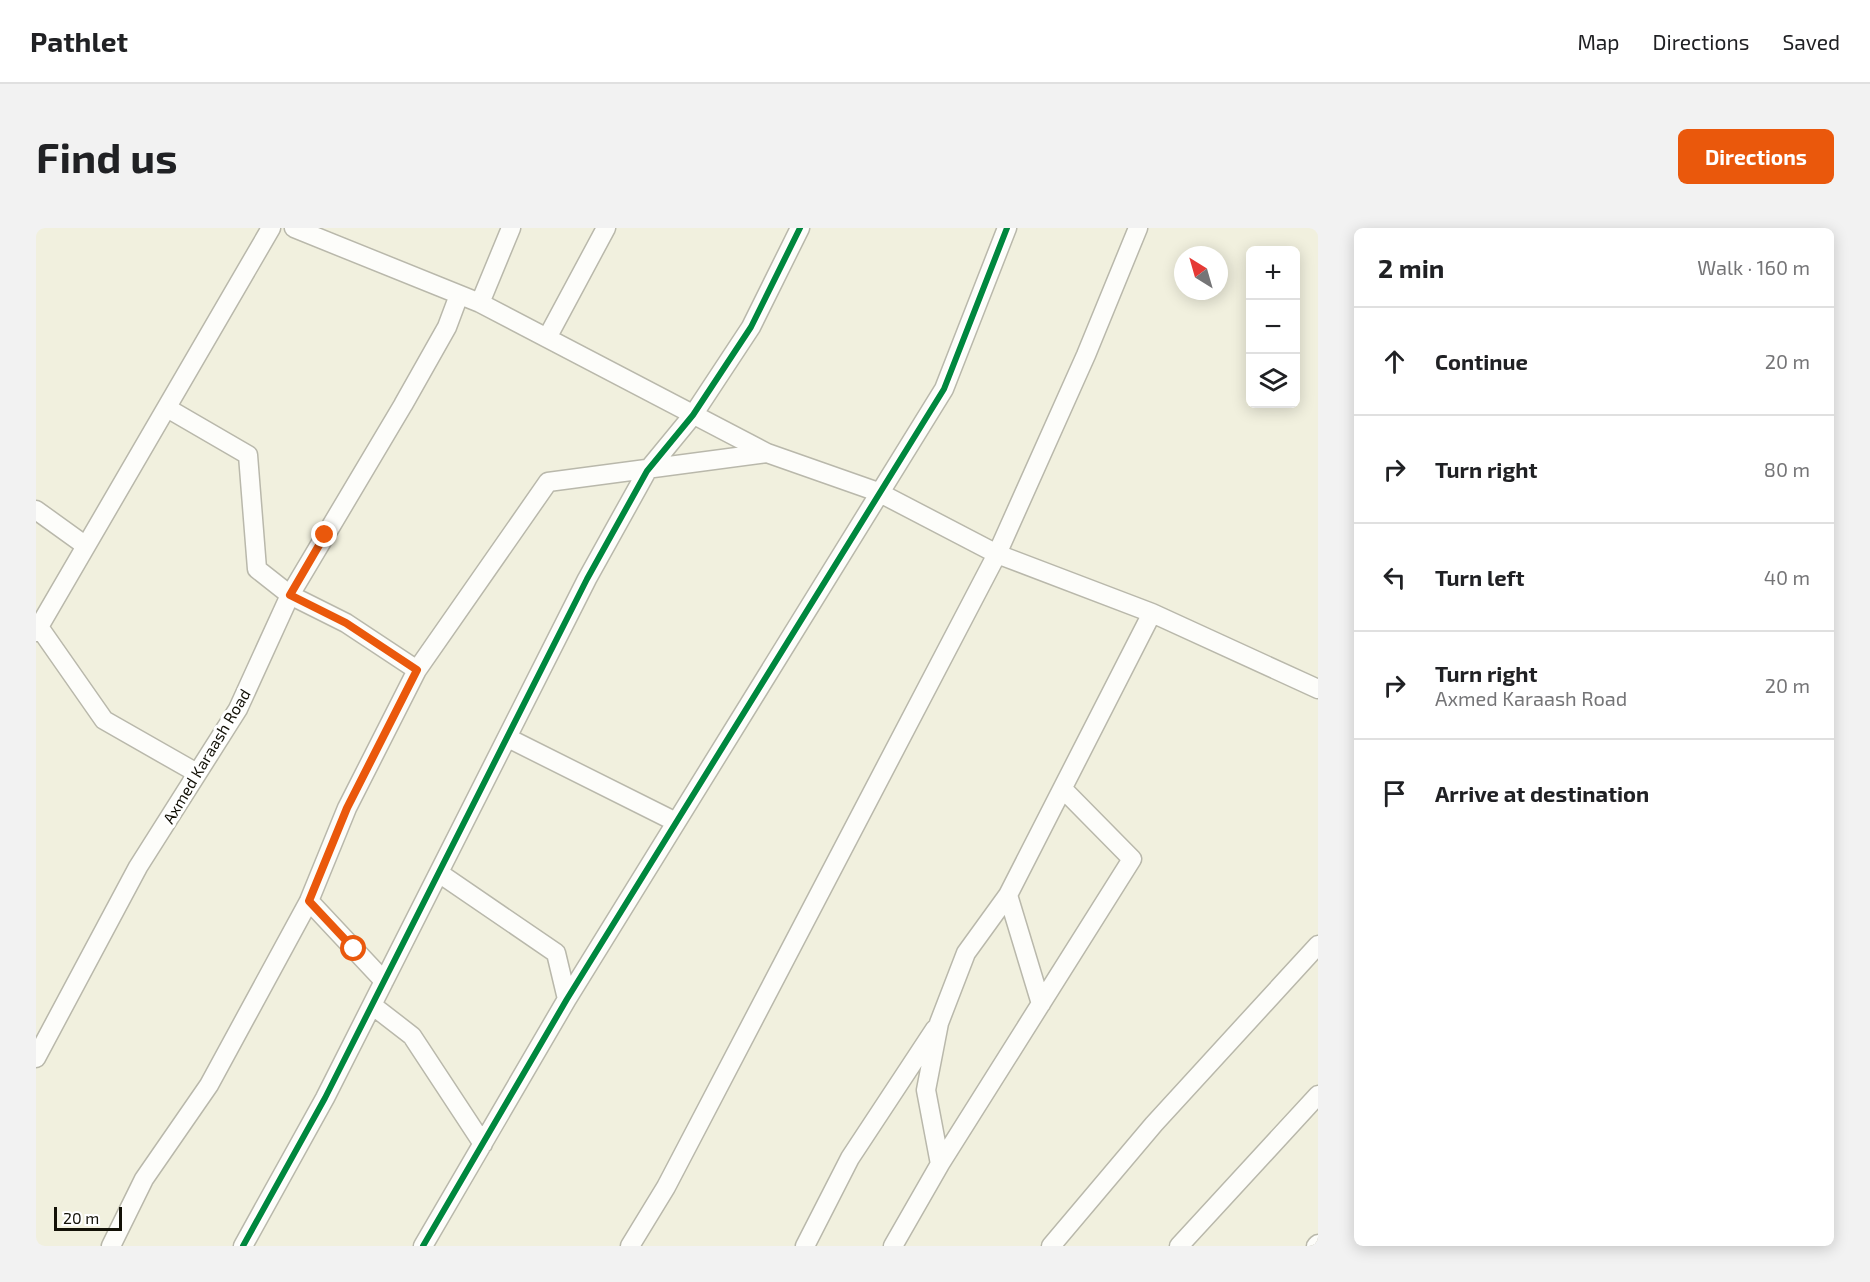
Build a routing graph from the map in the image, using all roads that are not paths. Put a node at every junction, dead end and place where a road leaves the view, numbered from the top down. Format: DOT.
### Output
graph roads {
  1 [pos="271,228"];
  2 [pos="294,228"];
  3 [pos="512,228"];
  4 [pos="606,228"];
  5 [pos="800,228"];
  6 [pos="1006,228"];
  7 [pos="1138,228"];
  8 [pos="459,294"];
  9 [pos="480,303"];
  10 [pos="547,338"];
  11 [pos="167,408"];
  12 [pos="693,415"];
  13 [pos="766,453"];
  14 [pos="647,471"];
  15 [pos="878,492"];
  16 [pos="36,510"];
  17 [pos="86,546"];
  18 [pos="997,554"];
  19 [pos="290,595"];
  20 [pos="1152,613"];
  21 [pos="37,630"];
  22 [pos="417,670"];
  23 [pos="1318,690"];
  24 [pos="508,738"];
  25 [pos="197,773"];
  26 [pos="1063,789"];
  27 [pos="676,822"];
  28 [pos="439,873"];
  29 [pos="1008,895"];
  30 [pos="309,901"];
  31 [pos="1318,945"];
  32 [pos="384,981"];
  33 [pos="567,999"];
  34 [pos="1041,1004"];
  35 [pos="372,1005"];
  36 [pos="939,1023"];
  37 [pos="36,1058"];
  38 [pos="1318,1095"];
  39 [pos="483,1144"];
  40 [pos="939,1164"];
  41 [pos="438,1221"];
  42 [pos="111,1246"];
  43 [pos="243,1246"];
  44 [pos="423,1246"];
  45 [pos="443,1246"];
  46 [pos="630,1246"];
  47 [pos="805,1246"];
  48 [pos="893,1246"];
  49 [pos="1051,1246"];
  50 [pos="1179,1246"];
  1 -- 11 [label="street"];
  2 -- 8 [label="street"];
  3 -- 9 [label="street"];
  4 -- 10 [label="street"];
  5 -- 12 [label="street"];
  6 -- 15 [label="street"];
  7 -- 18 [label="street"];
  8 -- 9 [label="street"];
  8 -- 19 [label="street, Axmed Karaash Road"];
  9 -- 10 [label="street"];
  10 -- 12 [label="street"];
  11 -- 17 [label="street"];
  11 -- 19 [label="street"];
  12 -- 13 [label="street"];
  12 -- 14 [label="street"];
  13 -- 14 [label="street"];
  13 -- 15 [label="street"];
  14 -- 22 [label="street"];
  14 -- 24 [label="street"];
  15 -- 18 [label="street"];
  15 -- 27 [label="street"];
  16 -- 17 [label="street"];
  17 -- 21 [label="street"];
  18 -- 20 [label="street"];
  18 -- 46 [label="street"];
  19 -- 22 [label="street"];
  19 -- 25 [label="street, Axmed Karaash Road"];
  20 -- 23 [label="street"];
  20 -- 26 [label="street"];
  21 -- 25 [label="street"];
  22 -- 30 [label="street"];
  24 -- 27 [label="street"];
  24 -- 28 [label="street"];
  25 -- 37 [label="street, Axmed Karaash Road"];
  26 -- 29 [label="street"];
  26 -- 34 [label="street"];
  27 -- 33 [label="street"];
  28 -- 32 [label="street"];
  28 -- 33 [label="street"];
  29 -- 34 [label="street"];
  29 -- 36 [label="street"];
  30 -- 32 [label="street"];
  30 -- 42 [label="street"];
  31 -- 49 [label="street"];
  32 -- 35 [label="street"];
  33 -- 39 [label="street"];
  34 -- 40 [label="street"];
  35 -- 39 [label="street"];
  35 -- 43 [label="street"];
  36 -- 40 [label="street"];
  36 -- 47 [label="street"];
  38 -- 50 [label="street"];
  39 -- 41 [label="street"];
  40 -- 48 [label="street"];
  41 -- 44 [label="street"];
  41 -- 45 [label="street"];
}
